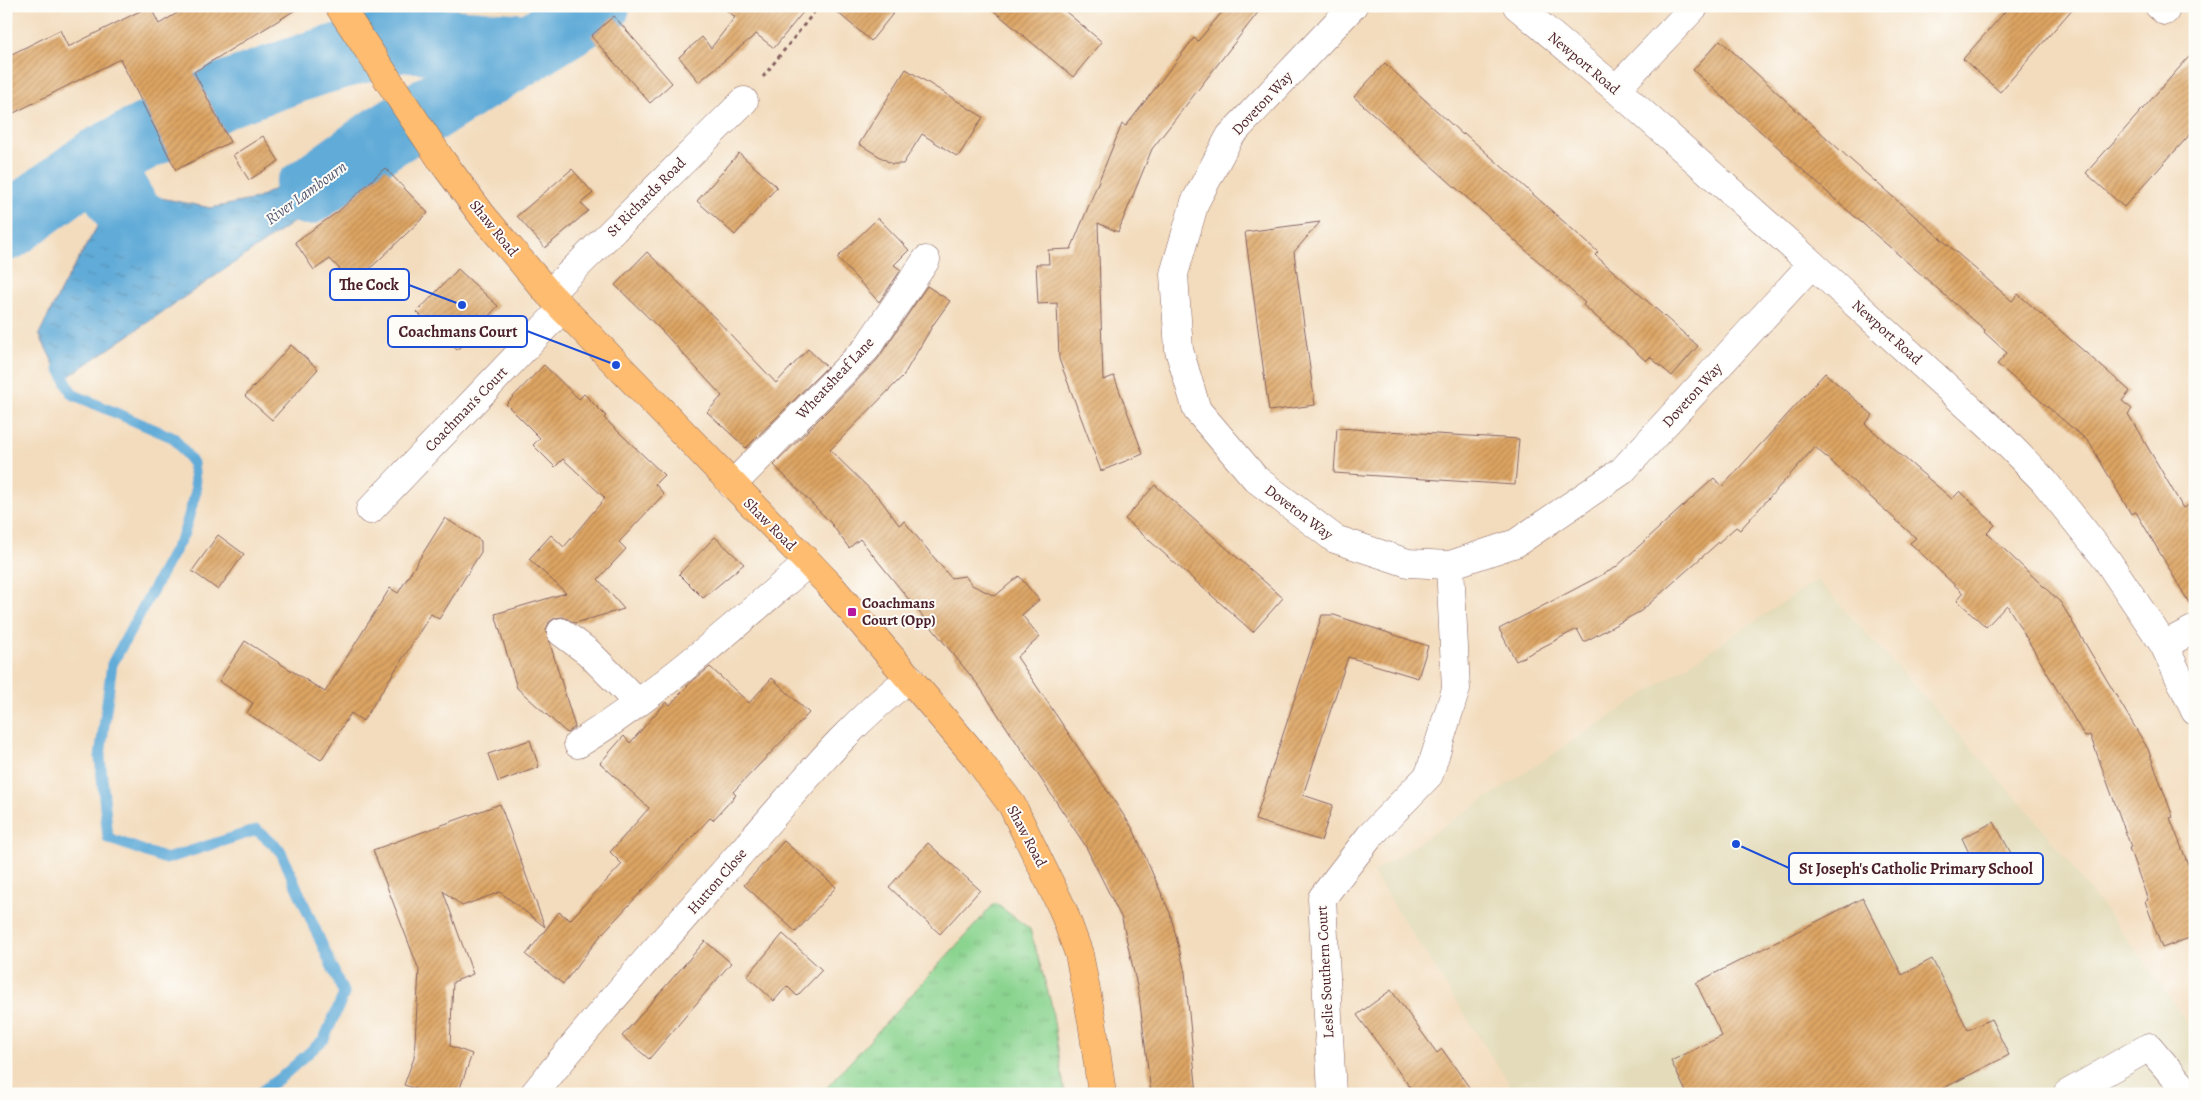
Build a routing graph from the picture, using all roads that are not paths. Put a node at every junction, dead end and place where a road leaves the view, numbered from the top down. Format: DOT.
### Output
graph roads {
  1 [pos="1353,6"];
  2 [pos="1517,6"];
  3 [pos="1695,6"];
  4 [pos="341,11"];
  5 [pos="1616,89"];
  6 [pos="744,101"];
  7 [pos="926,260"];
  8 [pos="1812,264"];
  9 [pos="555,302"];
  10 [pos="732,485"];
  11 [pos="370,510"];
  12 [pos="808,563"];
  13 [pos="1450,565"];
  14 [pos="2195,629"];
  15 [pos="561,632"];
  16 [pos="2164,645"];
  17 [pos="910,678"];
  18 [pos="638,703"];
  19 [pos="2195,711"];
  20 [pos="578,744"];
  21 [pos="534,1094"];
  22 [pos="1102,1094"];
  23 [pos="1332,1094"];
  24 [pos="2067,1094"];
  25 [pos="2189,1094"];
  1 -- 13 [label="street, Doveton Way"];
  2 -- 5 [label="street, Newport Road"];
  3 -- 5 [label="street"];
  4 -- 9 [label="main road, Shaw Road"];
  5 -- 8 [label="street, Newport Road"];
  6 -- 9 [label="street, St Richards Road"];
  7 -- 10 [label="street, Wheatsheaf Lane"];
  8 -- 13 [label="street, Doveton Way"];
  8 -- 16 [label="street, Newport Road"];
  9 -- 10 [label="main road, Shaw Road"];
  9 -- 11 [label="street, Coachman's Court"];
  10 -- 12 [label="main road, Shaw Road"];
  12 -- 17 [label="main road, Shaw Road"];
  12 -- 18 [label="street"];
  13 -- 23 [label="street, Leslie Southern Court"];
  14 -- 16 [label="street"];
  15 -- 18 [label="street"];
  16 -- 19 [label="street, Newport Road"];
  17 -- 21 [label="street, Hutton Close"];
  17 -- 22 [label="main road, Shaw Road"];
  18 -- 20 [label="street"];
  24 -- 25 [label="street"];
}
